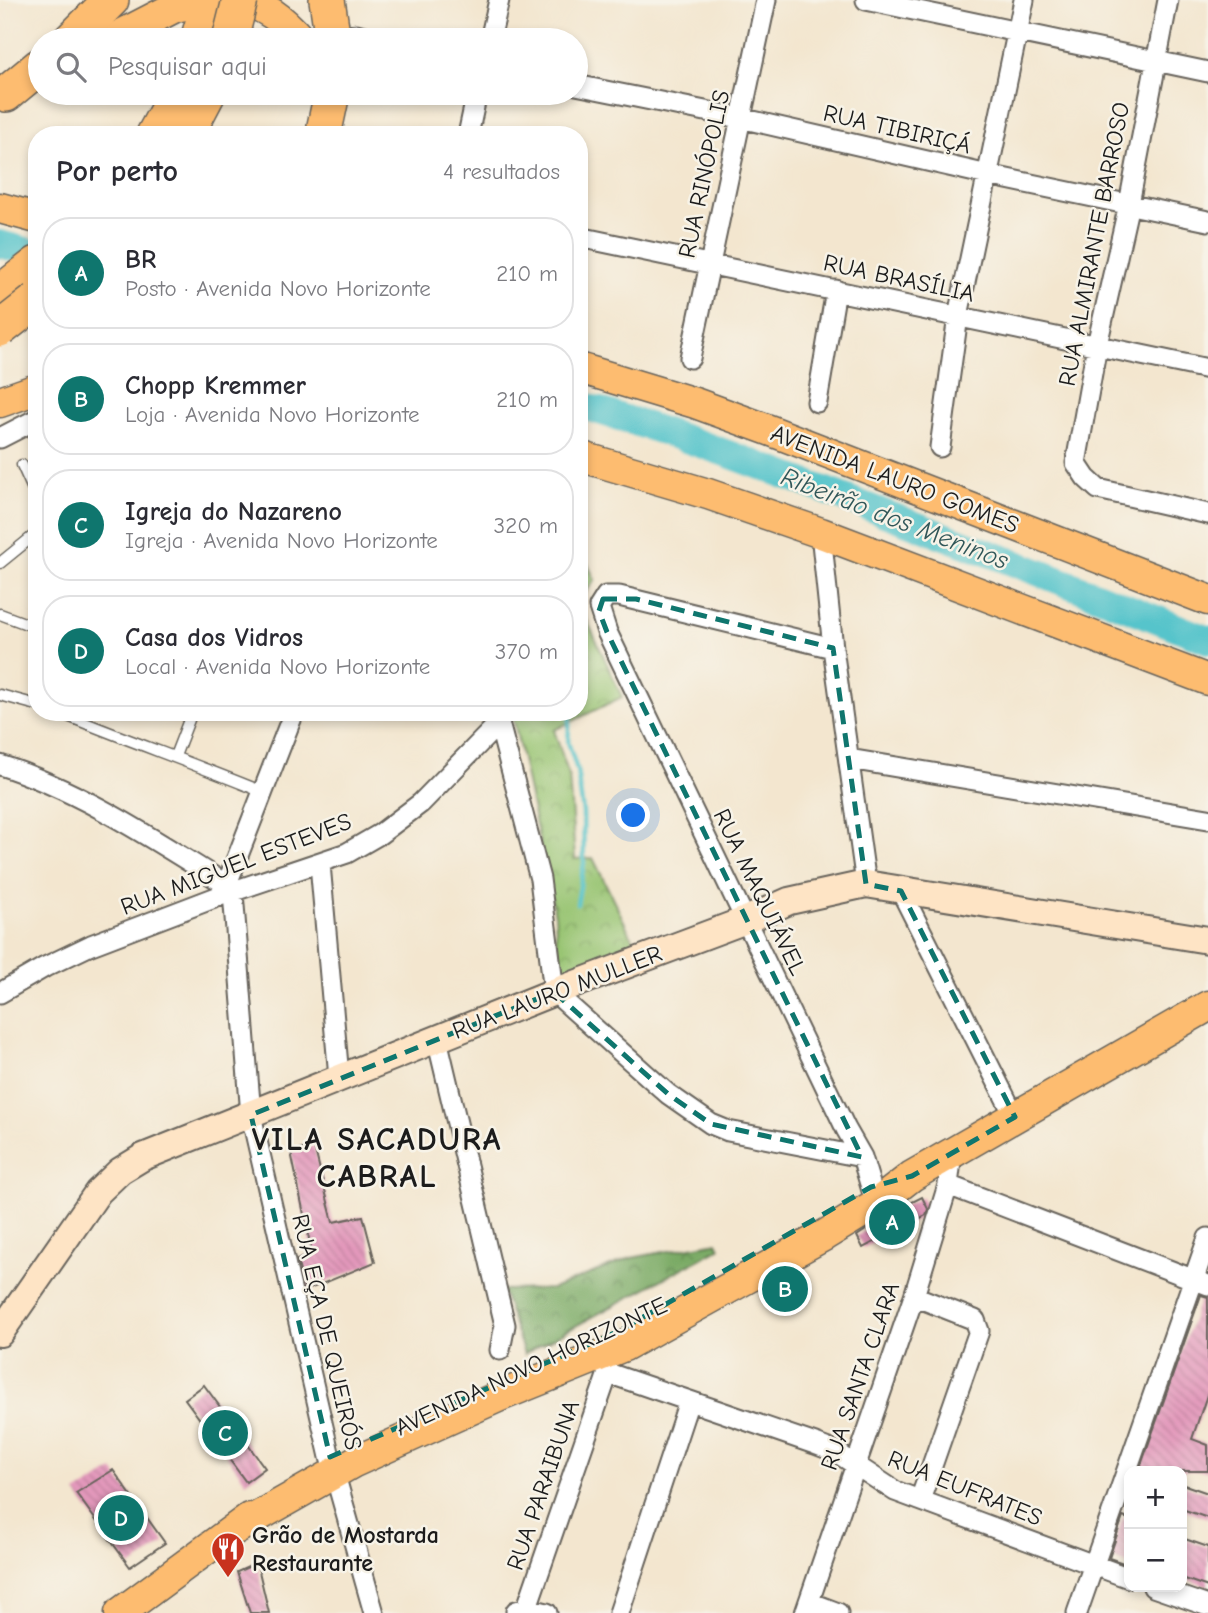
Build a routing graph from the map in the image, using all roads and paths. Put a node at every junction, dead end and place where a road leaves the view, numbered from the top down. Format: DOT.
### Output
graph roads {
  1 [pos="111,0"];
  2 [pos="209,0"];
  3 [pos="239,0"];
  4 [pos="327,0"];
  5 [pos="499,0"];
  6 [pos="766,0"];
  7 [pos="866,0"];
  8 [pos="1024,0"];
  9 [pos="1168,0"];
  10 [pos="83,28"];
  11 [pos="134,28"];
  12 [pos="201,28"];
  13 [pos="233,28"];
  14 [pos="290,28"];
  15 [pos="341,28"];
  16 [pos="493,28"];
  17 [pos="1019,32"];
  18 [pos="1156,60"];
  19 [pos="1208,72"];
  20 [pos="28,76"];
  21 [pos="28,83"];
  22 [pos="588,87"];
  23 [pos="3,96"];
  24 [pos="170,105"];
  25 [pos="202,105"];
  26 [pos="474,105"];
  27 [pos="740,118"];
  28 [pos="159,126"];
  29 [pos="191,126"];
  30 [pos="470,126"];
  31 [pos="988,175"];
  32 [pos="0,191"];
  33 [pos="28,199"];
  34 [pos="1129,204"];
  35 [pos="0,208"];
  36 [pos="28,216"];
  37 [pos="1208,221"];
  38 [pos="588,240"];
  39 [pos="710,264"];
  40 [pos="28,271"];
  41 [pos="836,290"];
  42 [pos="0,293"];
  43 [pos="0,304"];
  44 [pos="28,307"];
  45 [pos="28,312"];
  46 [pos="958,316"];
  47 [pos="0,329"];
  48 [pos="1097,345"];
  49 [pos="588,354"];
  50 [pos="691,358"];
  51 [pos="1208,369"];
  52 [pos="588,371"];
  53 [pos="28,392"];
  54 [pos="0,402"];
  55 [pos="817,402"];
  56 [pos="28,424"];
  57 [pos="0,438"];
  58 [pos="940,447"];
  59 [pos="588,459"];
  60 [pos="22,465"];
  61 [pos="28,478"];
  62 [pos="1208,514"];
  63 [pos="821,533"];
  64 [pos="28,540"];
  65 [pos="0,563"];
  66 [pos="1208,582"];
  67 [pos="1208,600"];
  68 [pos="0,614"];
  69 [pos="28,625"];
  70 [pos="833,648"];
  71 [pos="1208,680"];
  72 [pos="0,695"];
  73 [pos="28,703"];
  74 [pos="79,721"];
  75 [pos="188,721"];
  76 [pos="291,721"];
  77 [pos="495,721"];
  78 [pos="499,721"];
  79 [pos="175,756"];
  80 [pos="849,759"];
  81 [pos="0,765"];
  82 [pos="263,792"];
  83 [pos="1208,819"];
  84 [pos="320,864"];
  85 [pos="866,884"];
  86 [pos="227,891"];
  87 [pos="901,891"];
  88 [pos="746,920"];
  89 [pos="1208,940"];
  90 [pos="554,992"];
  91 [pos="0,993"];
  92 [pos="1208,1006"];
  93 [pos="437,1039"];
  94 [pos="339,1077"];
  95 [pos="251,1115"];
  96 [pos="1015,1117"];
  97 [pos="952,1153"];
  98 [pos="862,1157"];
  99 [pos="948,1185"];
  100 [pos="874,1195"];
  101 [pos="1208,1238"];
  102 [pos="1201,1283"];
  103 [pos="914,1296"];
  104 [pos="0,1333"];
  105 [pos="500,1350"];
  106 [pos="603,1364"];
  107 [pos="689,1401"];
  108 [pos="333,1464"];
  109 [pos="855,1466"];
  110 [pos="920,1500"];
  111 [pos="1094,1566"];
  112 [pos="1124,1576"];
  113 [pos="1167,1592"];
  114 [pos="1208,1606"];
  115 [pos="807,1607"];
  116 [pos="521,1611"];
  117 [pos="120,1613"];
  118 [pos="374,1613"];
  119 [pos="547,1613"];
  120 [pos="619,1613"];
  121 [pos="838,1613"];
  122 [pos="1077,1613"];
  1 -- 10 [label="highway"];
  2 -- 11 [label="main road"];
  2 -- 12 [label="highway"];
  3 -- 13 [label="highway, bridge"];
  3 -- 14 [label="main road"];
  4 -- 15 [label="highway"];
  5 -- 16 [label="street"];
  6 -- 27 [label="street, RUA RINÓPOLIS"];
  7 -- 17 [label="street"];
  8 -- 17 [label="street"];
  9 -- 18 [label="street, RUA ALMIRANTE BARROSO"];
  17 -- 18 [label="street"];
  17 -- 31 [label="street"];
  18 -- 19 [label="street"];
  18 -- 34 [label="street, RUA ALMIRANTE BARROSO"];
  20 -- 23 [label="highway"];
  21 -- 23 [label="main road"];
  22 -- 27 [label="street, RUA TIBIRIÇÁ"];
  24 -- 28 [label="highway"];
  25 -- 29 [label="highway"];
  26 -- 30 [label="street"];
  27 -- 31 [label="street, RUA TIBIRIÇÁ"];
  27 -- 39 [label="street, RUA RINÓPOLIS"];
  31 -- 34 [label="street, RUA TIBIRIÇÁ"];
  31 -- 46 [label="street"];
  32 -- 33 [label="main road"];
  34 -- 37 [label="street, RUA TIBIRIÇÁ"];
  34 -- 48 [label="street, RUA ALMIRANTE BARROSO"];
  35 -- 36 [label="main road"];
  38 -- 39 [label="street, RUA BRASÍLIA"];
  39 -- 41 [label="street, RUA BRASÍLIA"];
  39 -- 50 [label="street, RUA RINÓPOLIS"];
  40 -- 42 [label="highway"];
  41 -- 46 [label="street, RUA BRASÍLIA"];
  41 -- 55 [label="street"];
  43 -- 45 [label="main road"];
  44 -- 47 [label="highway, bridge"];
  46 -- 48 [label="street, RUA BRASÍLIA"];
  46 -- 58 [label="street"];
  48 -- 51 [label="street, RUA BRASÍLIA"];
  48 -- 62 [label="street, RUA ALMIRANTE BARROSO"];
  49 -- 66 [label="main road, AVENIDA LAURO GOMES"];
  52 -- 67 [label="main road, AVENIDA LAURO GOMES"];
  53 -- 54 [label="main road"];
  56 -- 57 [label="street"];
  59 -- 63 [label="main road"];
  60 -- 61 [label="lane"];
  63 -- 70 [label="street"];
  63 -- 71 [label="main road"];
  64 -- 65 [label="lane"];
  68 -- 69 [label="lane"];
  70 -- 80 [label="street"];
  70 -- 88 [label="street, RUA MAQUIÁVEL"];
  72 -- 73 [label="lane"];
  74 -- 79 [label="lane"];
  75 -- 79 [label="lane"];
  76 -- 82 [label="street"];
  77 -- 84 [label="street, RUA MIGUEL ESTEVES"];
  78 -- 90 [label="street"];
  79 -- 82 [label="lane"];
  80 -- 83 [label="street"];
  80 -- 85 [label="street"];
  81 -- 86 [label="street"];
  82 -- 86 [label="street"];
  84 -- 86 [label="street, RUA MIGUEL ESTEVES"];
  84 -- 94 [label="street"];
  85 -- 87 [label="street, RUA LAURO MULLER"];
  85 -- 88 [label="street, RUA LAURO MULLER"];
  86 -- 91 [label="street, RUA MIGUEL ESTEVES"];
  86 -- 95 [label="street, RUA EÇA DE QUEIRÓS"];
  87 -- 89 [label="street, RUA LAURO MULLER"];
  87 -- 96 [label="street"];
  88 -- 90 [label="street, RUA LAURO MULLER"];
  88 -- 98 [label="street, RUA MAQUIÁVEL"];
  90 -- 93 [label="street, RUA LAURO MULLER"];
  90 -- 98 [label="street"];
  92 -- 96 [label="main road, AVENIDA NOVO HORIZONTE"];
  93 -- 94 [label="street, RUA LAURO MULLER"];
  93 -- 105 [label="street"];
  94 -- 95 [label="street, RUA LAURO MULLER"];
  95 -- 104 [label="street, RUA LAURO MULLER"];
  95 -- 108 [label="street, RUA EÇA DE QUEIRÓS"];
  96 -- 97 [label="main road, AVENIDA NOVO HORIZONTE"];
  97 -- 99 [label="street, RUA SANTA CLARA"];
  97 -- 100 [label="main road, AVENIDA NOVO HORIZONTE"];
  98 -- 100 [label="street, RUA MAQUIÁVEL"];
  99 -- 102 [label="street"];
  99 -- 103 [label="street, RUA SANTA CLARA"];
  100 -- 106 [label="main road, AVENIDA NOVO HORIZONTE"];
  100 -- 108 [label="main road, AVENIDA NOVO HORIZONTE"];
  101 -- 102 [label="street"];
  102 -- 111 [label="street"];
  103 -- 109 [label="street, RUA SANTA CLARA"];
  103 -- 110 [label="street"];
  106 -- 107 [label="street, RUA EUFRATES"];
  106 -- 108 [label="main road, AVENIDA NOVO HORIZONTE"];
  106 -- 116 [label="street, RUA PARAIBUNA"];
  107 -- 109 [label="street, RUA EUFRATES"];
  107 -- 120 [label="street"];
  108 -- 117 [label="main road, AVENIDA NOVO HORIZONTE"];
  108 -- 118 [label="street, RUA EÇA DE QUEIRÓS"];
  109 -- 110 [label="street, RUA EUFRATES"];
  109 -- 115 [label="street, RUA SANTA CLARA"];
  110 -- 111 [label="street, RUA EUFRATES"];
  111 -- 112 [label="street, RUA EUFRATES"];
  111 -- 122 [label="street"];
  113 -- 114 [label="street"];
  115 -- 121 [label="street"];
  116 -- 119 [label="street"];
}
